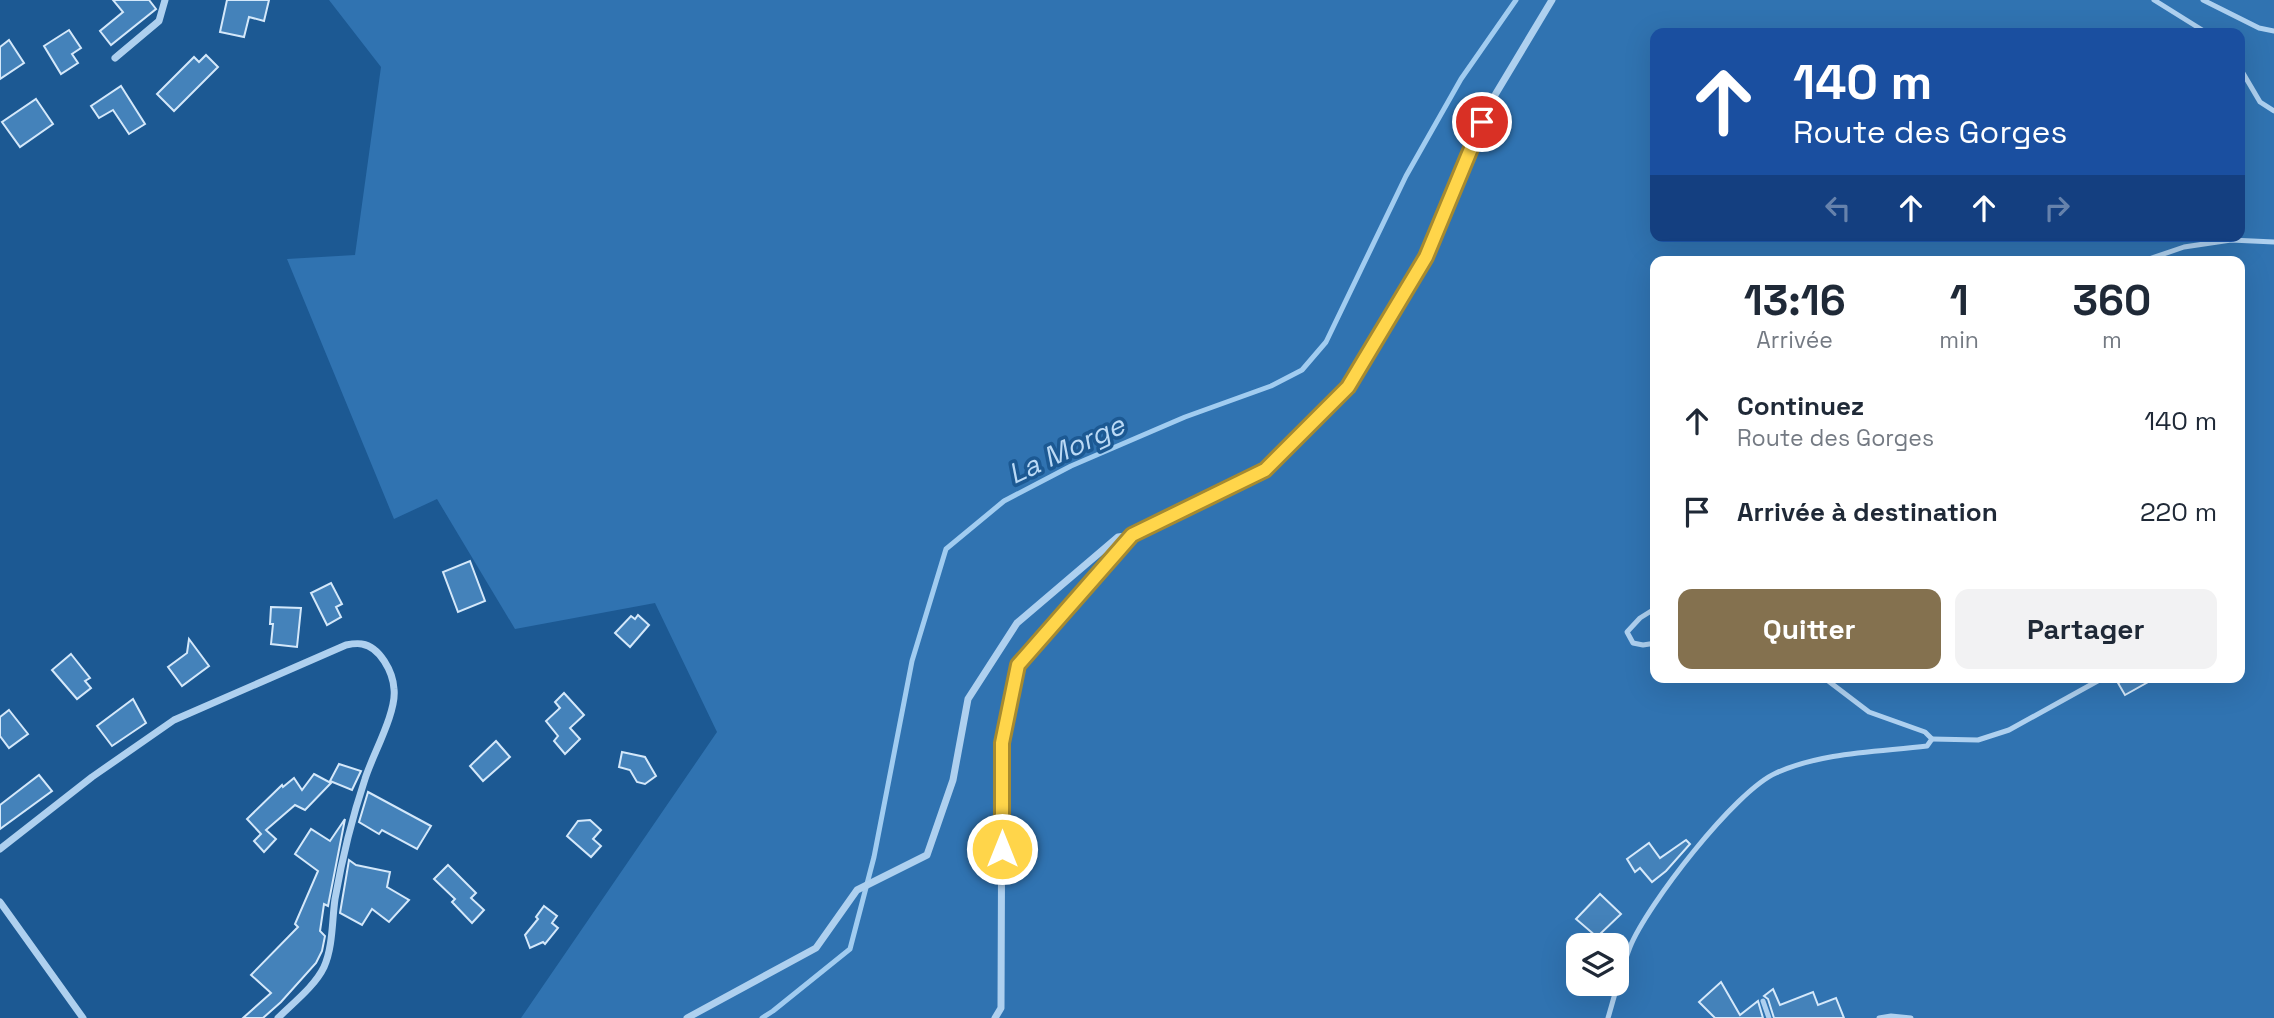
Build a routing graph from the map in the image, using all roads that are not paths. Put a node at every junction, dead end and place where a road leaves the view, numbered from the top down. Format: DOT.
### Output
graph roads {
  1 [pos="165,0"];
  2 [pos="1552,0"];
  3 [pos="2154,0"];
  4 [pos="2203,0"];
  5 [pos="2199,28"];
  6 [pos="2274,31"];
  7 [pos="115,58"];
  8 [pos="2245,76"];
  9 [pos="2274,111"];
  10 [pos="2245,241"];
  11 [pos="2218,242"];
  12 [pos="2274,242"];
  13 [pos="2158,256"];
  14 [pos="1132,535"];
  15 [pos="1650,612"];
  16 [pos="1650,644"];
  17 [pos="1831,683"];
  18 [pos="2094,683"];
  19 [pos="1932,739"];
  20 [pos="0,849"];
  21 [pos="0,902"];
  22 [pos="1763,1001"];
  23 [pos="83,1018"];
  24 [pos="278,1018"];
  25 [pos="687,1018"];
  26 [pos="995,1018"];
  27 [pos="1608,1018"];
  28 [pos="1769,1018"];
  29 [pos="1879,1018"];
  30 [pos="1911,1018"];
  1 -- 7 [label="street"];
  2 -- 14 [label="street"];
  3 -- 5 [label="lane"];
  4 -- 6 [label="lane"];
  8 -- 9 [label="lane"];
  10 -- 12 [label="lane"];
  11 -- 13 [label="lane"];
  14 -- 25 [label="street"];
  14 -- 26 [label="street"];
  15 -- 16 [label="lane"];
  17 -- 19 [label="lane"];
  18 -- 19 [label="lane"];
  19 -- 27 [label="lane"];
  20 -- 24 [label="street"];
  21 -- 23 [label="street"];
  22 -- 28 [label="lane"];
  29 -- 30 [label="lane"];
}
